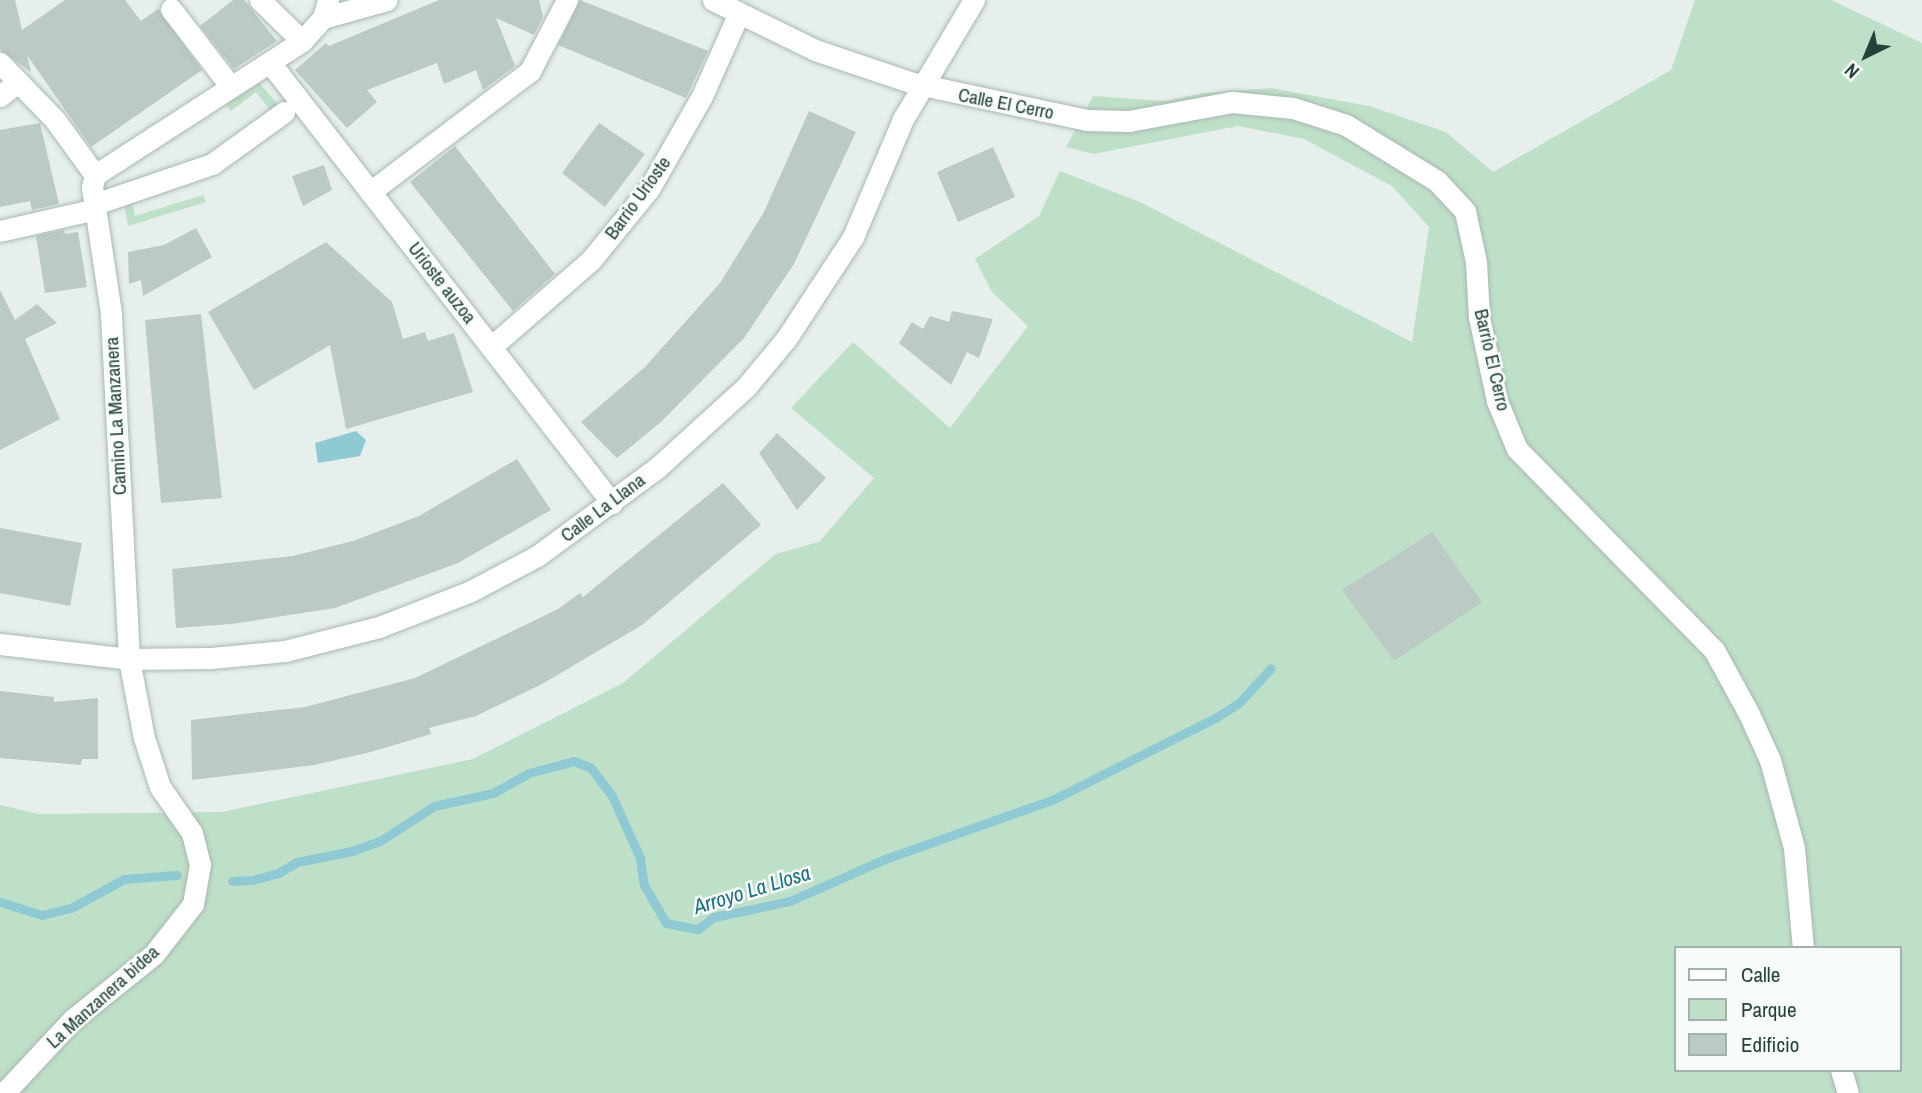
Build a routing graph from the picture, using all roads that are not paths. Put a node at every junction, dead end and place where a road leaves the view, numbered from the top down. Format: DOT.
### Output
graph roads {
  1 [pos="260,0"];
  2 [pos="387,0"];
  3 [pos="567,0"];
  4 [pos="713,0"];
  5 [pos="974,0"];
  6 [pos="171,9"];
  7 [pos="326,9"];
  8 [pos="739,13"];
  9 [pos="302,41"];
  10 [pos="0,63"];
  11 [pos="271,64"];
  12 [pos="18,82"];
  13 [pos="925,86"];
  14 [pos="232,87"];
  15 [pos="0,96"];
  16 [pos="284,112"];
  17 [pos="1087,120"];
  18 [pos="95,175"];
  19 [pos="370,192"];
  20 [pos="95,206"];
  21 [pos="0,231"];
  22 [pos="491,347"];
  23 [pos="612,503"];
  24 [pos="0,644"];
  25 [pos="129,659"];
  26 [pos="1803,946"];
  27 [pos="1842,1072"];
  28 [pos="4,1093"];
  29 [pos="1848,1093"];
  1 -- 9 [label="street"];
  2 -- 7 [label="street"];
  3 -- 19 [label="street"];
  4 -- 8 [label="street"];
  5 -- 13 [label="street, Calle La Llana"];
  6 -- 14 [label="street"];
  7 -- 9 [label="street"];
  8 -- 13 [label="street"];
  8 -- 22 [label="street, Barrio Urioste"];
  9 -- 11 [label="street"];
  10 -- 12 [label="street"];
  11 -- 14 [label="street"];
  11 -- 19 [label="street, Urioste auzoa"];
  12 -- 15 [label="street"];
  12 -- 18 [label="street"];
  13 -- 17 [label="street, Calle El Cerro"];
  13 -- 23 [label="street, Calle La Llana"];
  14 -- 18 [label="street"];
  16 -- 20 [label="street"];
  17 -- 26 [label="street, Barrio El Cerro"];
  18 -- 20 [label="street, Camino La Manzanera"];
  19 -- 22 [label="street, Urioste auzoa"];
  20 -- 21 [label="street"];
  20 -- 25 [label="street, Camino La Manzanera"];
  22 -- 23 [label="street, Urioste auzoa"];
  23 -- 25 [label="street, Calle La Llana"];
  24 -- 25 [label="street, Calle La Llana"];
  25 -- 28 [label="street, La Manzanera bidea"];
  27 -- 29 [label="street"];
}
